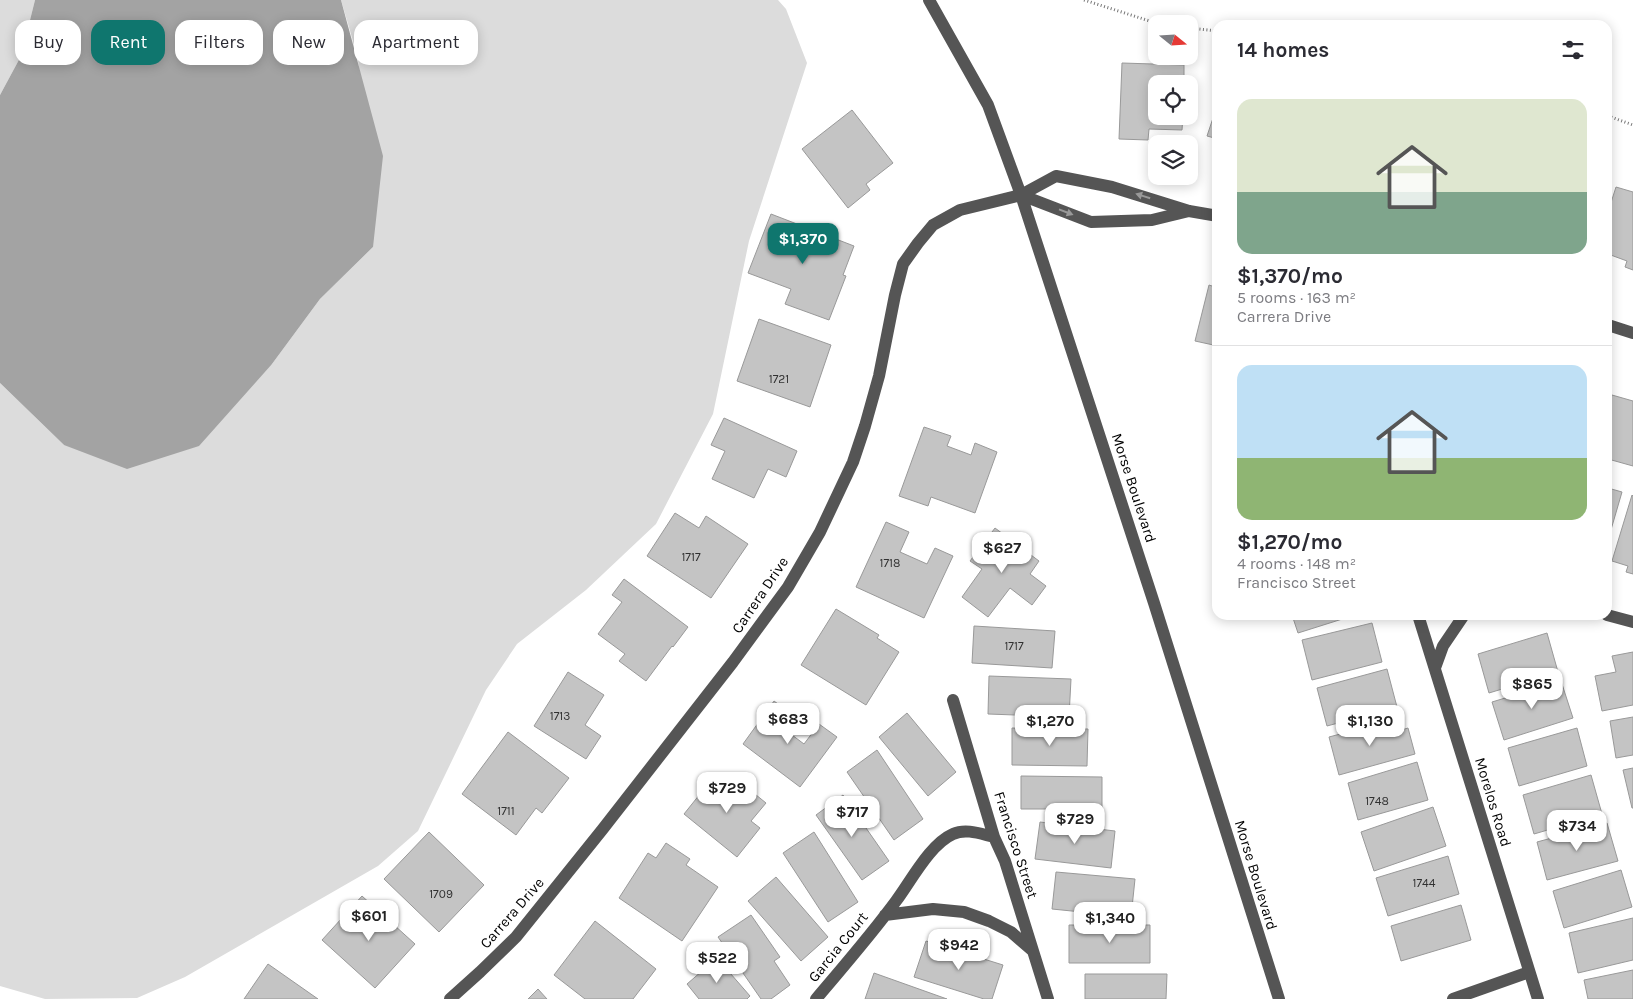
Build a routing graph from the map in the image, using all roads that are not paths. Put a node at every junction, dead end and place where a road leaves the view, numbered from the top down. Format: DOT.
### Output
graph roads {
  1 [pos="929,0"];
  2 [pos="1021,195"];
  3 [pos="1189,211"];
  4 [pos="1212,215"];
  5 [pos="1612,326"];
  6 [pos="1633,333"];
  7 [pos="1612,616"];
  8 [pos="1420,620"];
  9 [pos="1461,620"];
  10 [pos="1633,622"];
  11 [pos="1434,668"];
  12 [pos="953,700"];
  13 [pos="994,837"];
  14 [pos="885,915"];
  15 [pos="1033,951"];
  16 [pos="1529,972"];
  17 [pos="450,999"];
  18 [pos="816,999"];
  19 [pos="1048,999"];
  20 [pos="1278,999"];
  21 [pos="1453,999"];
  22 [pos="1538,999"];
  1 -- 2 [label="street, Morse Boulevard"];
  2 -- 3 [label="street, one-way"];
  3 -- 2 [label="street, Carrera Drive, one-way"];
  2 -- 17 [label="street, Carrera Drive"];
  2 -- 20 [label="street, Morse Boulevard"];
  3 -- 4 [label="street, Carrera Drive"];
  5 -- 6 [label="street"];
  7 -- 10 [label="street"];
  8 -- 11 [label="street, Morelos Road"];
  9 -- 11 [label="street"];
  11 -- 16 [label="street, Morelos Road"];
  12 -- 13 [label="street, Francisco Street"];
  13 -- 14 [label="street, Garcia Court"];
  13 -- 15 [label="street, Francisco Street"];
  14 -- 15 [label="street, Garcia Court"];
  14 -- 18 [label="street, Garcia Court"];
  15 -- 19 [label="street, Francisco Street"];
  16 -- 21 [label="street"];
  16 -- 22 [label="street, Morelos Road"];
}
